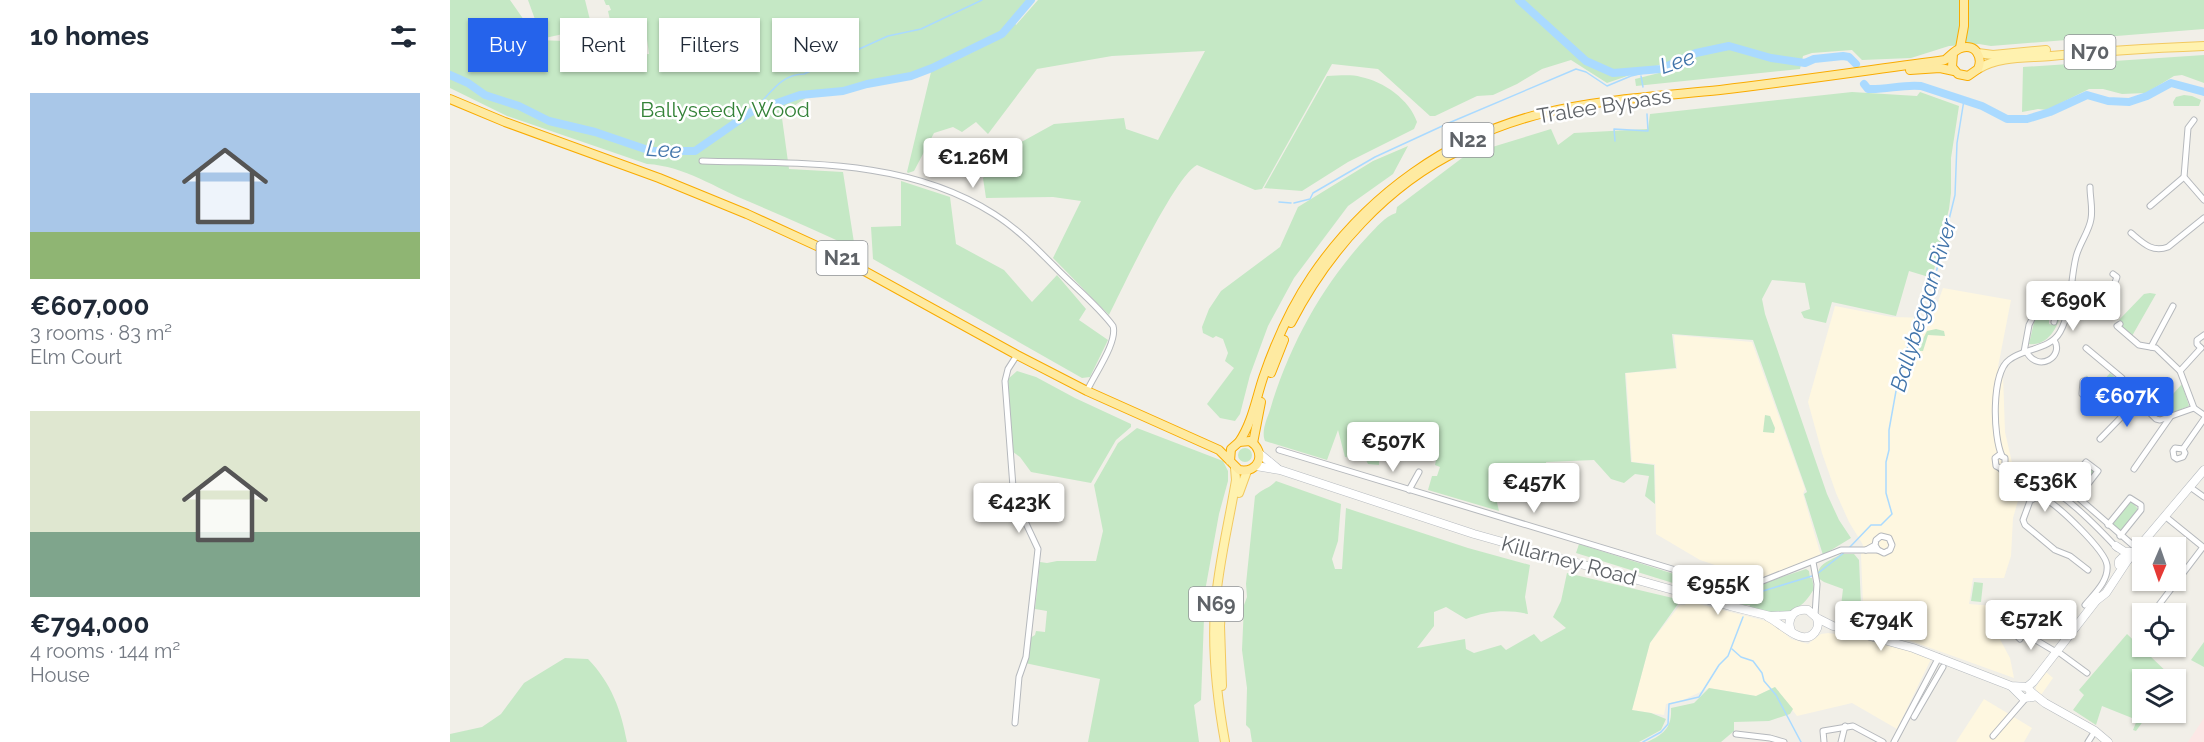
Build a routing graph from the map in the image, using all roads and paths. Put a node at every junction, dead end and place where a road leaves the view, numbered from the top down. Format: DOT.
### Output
graph roads {
  1 [pos="1964,0"];
  2 [pos="1965,15"];
  3 [pos="2204,41"];
  4 [pos="2204,46"];
  5 [pos="1960,48"];
  6 [pos="1974,50"];
  7 [pos="1953,54"];
  8 [pos="1978,69"];
  9 [pos="1954,71"];
  10 [pos="1867,73"];
  11 [pos="1853,75"];
  12 [pos="450,99"];
  13 [pos="2194,120"];
  14 [pos="702,161"];
  15 [pos="2184,177"];
  16 [pos="2090,187"];
  17 [pos="2204,200"];
  18 [pos="2150,206"];
  19 [pos="2204,218"];
  20 [pos="2131,233"];
  21 [pos="2113,274"];
  22 [pos="2173,306"];
  23 [pos="2066,310"];
  24 [pos="2054,322"];
  25 [pos="2120,324"];
  26 [pos="2204,335"];
  27 [pos="2054,340"];
  28 [pos="2151,347"];
  29 [pos="2086,348"];
  30 [pos="2202,348"];
  31 [pos="2025,351"];
  32 [pos="1017,355"];
  33 [pos="2180,371"];
  34 [pos="2086,380"];
  35 [pos="2122,384"];
  36 [pos="1087,391"];
  37 [pos="2137,400"];
  38 [pos="2194,408"];
  39 [pos="2204,415"];
  40 [pos="2171,416"];
  41 [pos="2204,419"];
  42 [pos="2100,439"];
  43 [pos="1253,443"];
  44 [pos="1208,444"];
  45 [pos="1236,444"];
  46 [pos="2183,449"];
  47 [pos="1279,450"];
  48 [pos="1260,454"];
  49 [pos="1999,456"];
  50 [pos="1232,464"];
  51 [pos="1256,466"];
  52 [pos="2002,467"];
  53 [pos="2134,469"];
  54 [pos="1280,470"];
  55 [pos="2204,470"];
  56 [pos="1248,471"];
  57 [pos="1419,472"];
  58 [pos="2190,487"];
  59 [pos="1409,490"];
  60 [pos="2078,497"];
  61 [pos="2204,497"];
  62 [pos="2091,509"];
  63 [pos="2166,517"];
  64 [pos="2086,518"];
  65 [pos="2108,525"];
  66 [pos="2081,530"];
  67 [pos="2121,536"];
  68 [pos="2148,537"];
  69 [pos="2113,544"];
  70 [pos="2132,547"];
  71 [pos="1876,548"];
  72 [pos="2132,551"];
  73 [pos="2132,554"];
  74 [pos="1813,562"];
  75 [pos="2123,562"];
  76 [pos="2088,570"];
  77 [pos="1816,597"];
  78 [pos="2160,603"];
  79 [pos="2085,605"];
  80 [pos="1804,609"];
  81 [pos="1758,613"];
  82 [pos="1792,615"];
  83 [pos="1816,616"];
  84 [pos="2010,618"];
  85 [pos="1841,629"];
  86 [pos="1791,631"];
  87 [pos="1816,631"];
  88 [pos="2012,631"];
  89 [pos="2020,639"];
  90 [pos="2056,652"];
  91 [pos="1939,657"];
  92 [pos="1943,667"];
  93 [pos="2087,673"];
  94 [pos="2027,692"];
  95 [pos="1918,695"];
  96 [pos="1925,699"];
  97 [pos="1914,717"];
  98 [pos="1015,723"];
  99 [pos="1845,726"];
  100 [pos="2095,731"];
  101 [pos="1736,734"];
  102 [pos="1993,736"];
  103 [pos="1225,742"];
  104 [pos="1231,742"];
  105 [pos="1785,742"];
  106 [pos="1824,742"];
  107 [pos="1841,742"];
  108 [pos="1883,742"];
  109 [pos="1894,742"];
  110 [pos="2088,742"];
  111 [pos="2109,742"];
  1 -- 2 [label="highway"];
  2 -- 5 [label="highway"];
  2 -- 6 [label="highway"];
  3 -- 6 [label="main road, N70"];
  4 -- 8 [label="main road, N70"];
  5 -- 6 [label="highway"];
  5 -- 7 [label="highway, N22"];
  6 -- 8 [label="highway"];
  7 -- 9 [label="highway"];
  7 -- 10 [label="highway, Tralee Bypass / N22"];
  8 -- 9 [label="highway, N22"];
  9 -- 10 [label="highway, Tralee Bypass / N22"];
  10 -- 11 [label="highway, Tralee Bypass / N22"];
  11 -- 43 [label="highway, Tralee Bypass / N22"];
  11 -- 45 [label="highway, Tralee Bypass / N22"];
  12 -- 32 [label="highway, N21"];
  13 -- 15 [label="street"];
  14 -- 36 [label="street"];
  15 -- 17 [label="street"];
  15 -- 18 [label="street"];
  16 -- 23 [label="street"];
  19 -- 20 [label="street"];
  21 -- 23 [label="street"];
  22 -- 28 [label="street"];
  23 -- 27 [label="street"];
  24 -- 31 [label="street"];
  25 -- 28 [label="street"];
  26 -- 30 [label="street"];
  27 -- 31 [label="street"];
  27 -- 31 [label="street"];
  28 -- 33 [label="street"];
  29 -- 35 [label="street"];
  30 -- 33 [label="street"];
  31 -- 49 [label="street"];
  32 -- 36 [label="highway, N21"];
  32 -- 98 [label="street"];
  33 -- 38 [label="street"];
  34 -- 35 [label="street"];
  35 -- 37 [label="street"];
  36 -- 44 [label="highway, N21"];
  37 -- 40 [label="street"];
  37 -- 42 [label="street"];
  38 -- 39 [label="street"];
  38 -- 40 [label="street"];
  40 -- 53 [label="street"];
  41 -- 46 [label="street"];
  43 -- 45 [label="highway"];
  43 -- 48 [label="highway"];
  44 -- 45 [label="highway, N21"];
  44 -- 50 [label="highway, N21"];
  45 -- 50 [label="highway, N22"];
  47 -- 59 [label="street"];
  48 -- 51 [label="highway"];
  48 -- 54 [label="main road, Killarney Road"];
  49 -- 52 [label="street"];
  49 -- 52 [label="street"];
  50 -- 56 [label="highway"];
  50 -- 103 [label="main road, N69"];
  51 -- 54 [label="main road, Killarney Road"];
  51 -- 56 [label="highway"];
  52 -- 64 [label="street"];
  54 -- 81 [label="main road, Killarney Road"];
  55 -- 58 [label="main road"];
  56 -- 104 [label="main road, N69"];
  57 -- 59 [label="street"];
  58 -- 61 [label="street"];
  58 -- 63 [label="main road"];
  59 -- 74 [label="street"];
  60 -- 60 [label="street"];
  60 -- 62 [label="street"];
  62 -- 64 [label="street"];
  62 -- 65 [label="street"];
  63 -- 68 [label="main road"];
  63 -- 78 [label="street"];
  64 -- 66 [label="street"];
  64 -- 69 [label="street"];
  65 -- 67 [label="street"];
  65 -- 67 [label="street"];
  66 -- 76 [label="street"];
  66 -- 79 [label="street"];
  67 -- 70 [label="street"];
  69 -- 72 [label="main road"];
  69 -- 75 [label="street"];
  71 -- 74 [label="street"];
  73 -- 75 [label="main road"];
  74 -- 77 [label="street"];
  75 -- 90 [label="main road"];
  77 -- 80 [label="street"];
  77 -- 83 [label="street"];
  80 -- 82 [label="main road"];
  80 -- 83 [label="main road"];
  81 -- 82 [label="main road, Killarney Road"];
  81 -- 86 [label="main road, Killarney Road"];
  82 -- 86 [label="main road"];
  83 -- 85 [label="main road"];
  83 -- 87 [label="main road"];
  84 -- 88 [label="street"];
  85 -- 87 [label="main road"];
  85 -- 91 [label="main road"];
  86 -- 87 [label="main road"];
  88 -- 89 [label="street"];
  88 -- 90 [label="street"];
  90 -- 93 [label="street"];
  90 -- 94 [label="main road"];
  91 -- 94 [label="main road"];
  91 -- 95 [label="street"];
  92 -- 96 [label="street"];
  94 -- 100 [label="main road"];
  94 -- 102 [label="street"];
  95 -- 96 [label="street"];
  95 -- 109 [label="street"];
  96 -- 97 [label="street"];
  99 -- 106 [label="street"];
  99 -- 107 [label="street"];
  99 -- 108 [label="street"];
  100 -- 110 [label="street"];
  100 -- 111 [label="main road"];
  101 -- 105 [label="street"];
}
